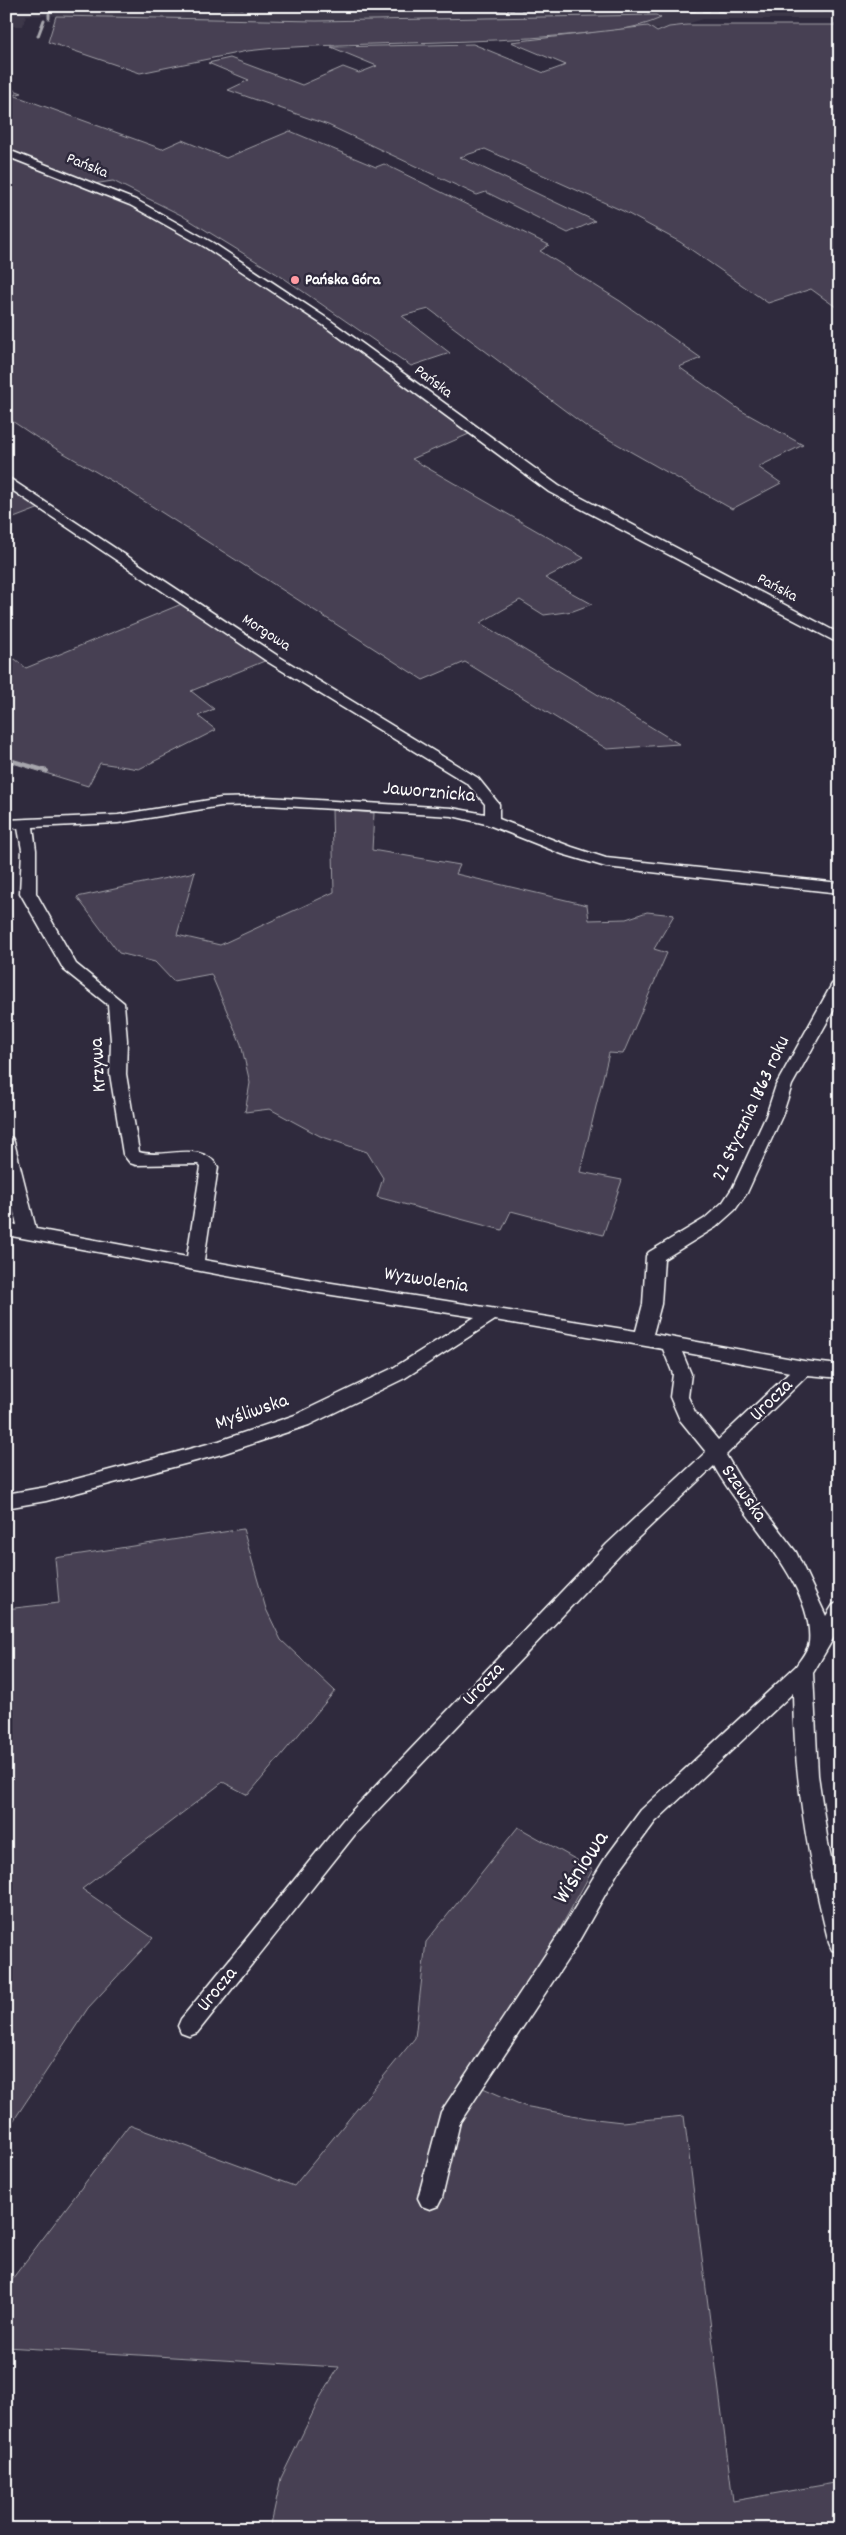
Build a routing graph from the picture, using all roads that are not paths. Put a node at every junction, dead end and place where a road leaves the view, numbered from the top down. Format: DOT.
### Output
graph roads {
  1 [pos="6,152"];
  2 [pos="6,480"];
  3 [pos="840,640"];
  4 [pos="492,821"];
  5 [pos="6,824"];
  6 [pos="25,824"];
  7 [pos="840,888"];
  8 [pos="840,984"];
  9 [pos="6,1142"];
  10 [pos="6,1229"];
  11 [pos="28,1233"];
  12 [pos="194,1264"];
  13 [pos="491,1313"];
  14 [pos="643,1339"];
  15 [pos="670,1345"];
  16 [pos="804,1368"];
  17 [pos="840,1372"];
  18 [pos="716,1454"];
  19 [pos="6,1501"];
  20 [pos="840,1610"];
  21 [pos="819,1645"];
  22 [pos="803,1672"];
  23 [pos="840,1943"];
  24 [pos="189,2026"];
  25 [pos="430,2198"];
  1 -- 3 [label="street, Pańska"];
  2 -- 4 [label="street, Morgowa"];
  4 -- 6 [label="street, Jaworznicka"];
  4 -- 7 [label="street, Jaworznicka"];
  5 -- 6 [label="street, Jaworznicka"];
  6 -- 12 [label="street, Krzywa"];
  8 -- 14 [label="street, 22 Stycznia 1863 roku"];
  9 -- 11 [label="street"];
  10 -- 11 [label="street, Wyzwolenia"];
  11 -- 12 [label="street, Wyzwolenia"];
  12 -- 13 [label="street, Wyzwolenia"];
  13 -- 14 [label="street, Wyzwolenia"];
  13 -- 19 [label="street, Myśliwska"];
  14 -- 15 [label="street, Wyzwolenia"];
  15 -- 16 [label="street, Wyzwolenia"];
  15 -- 18 [label="street, Szewska"];
  16 -- 17 [label="street, Wyzwolenia"];
  16 -- 18 [label="street, Urocza"];
  18 -- 21 [label="street, Szewska"];
  18 -- 24 [label="street, Urocza"];
  20 -- 21 [label="street, Wiśniowa"];
  21 -- 22 [label="street, Wiśniowa"];
  22 -- 23 [label="street"];
  22 -- 25 [label="street, Wiśniowa"];
}
